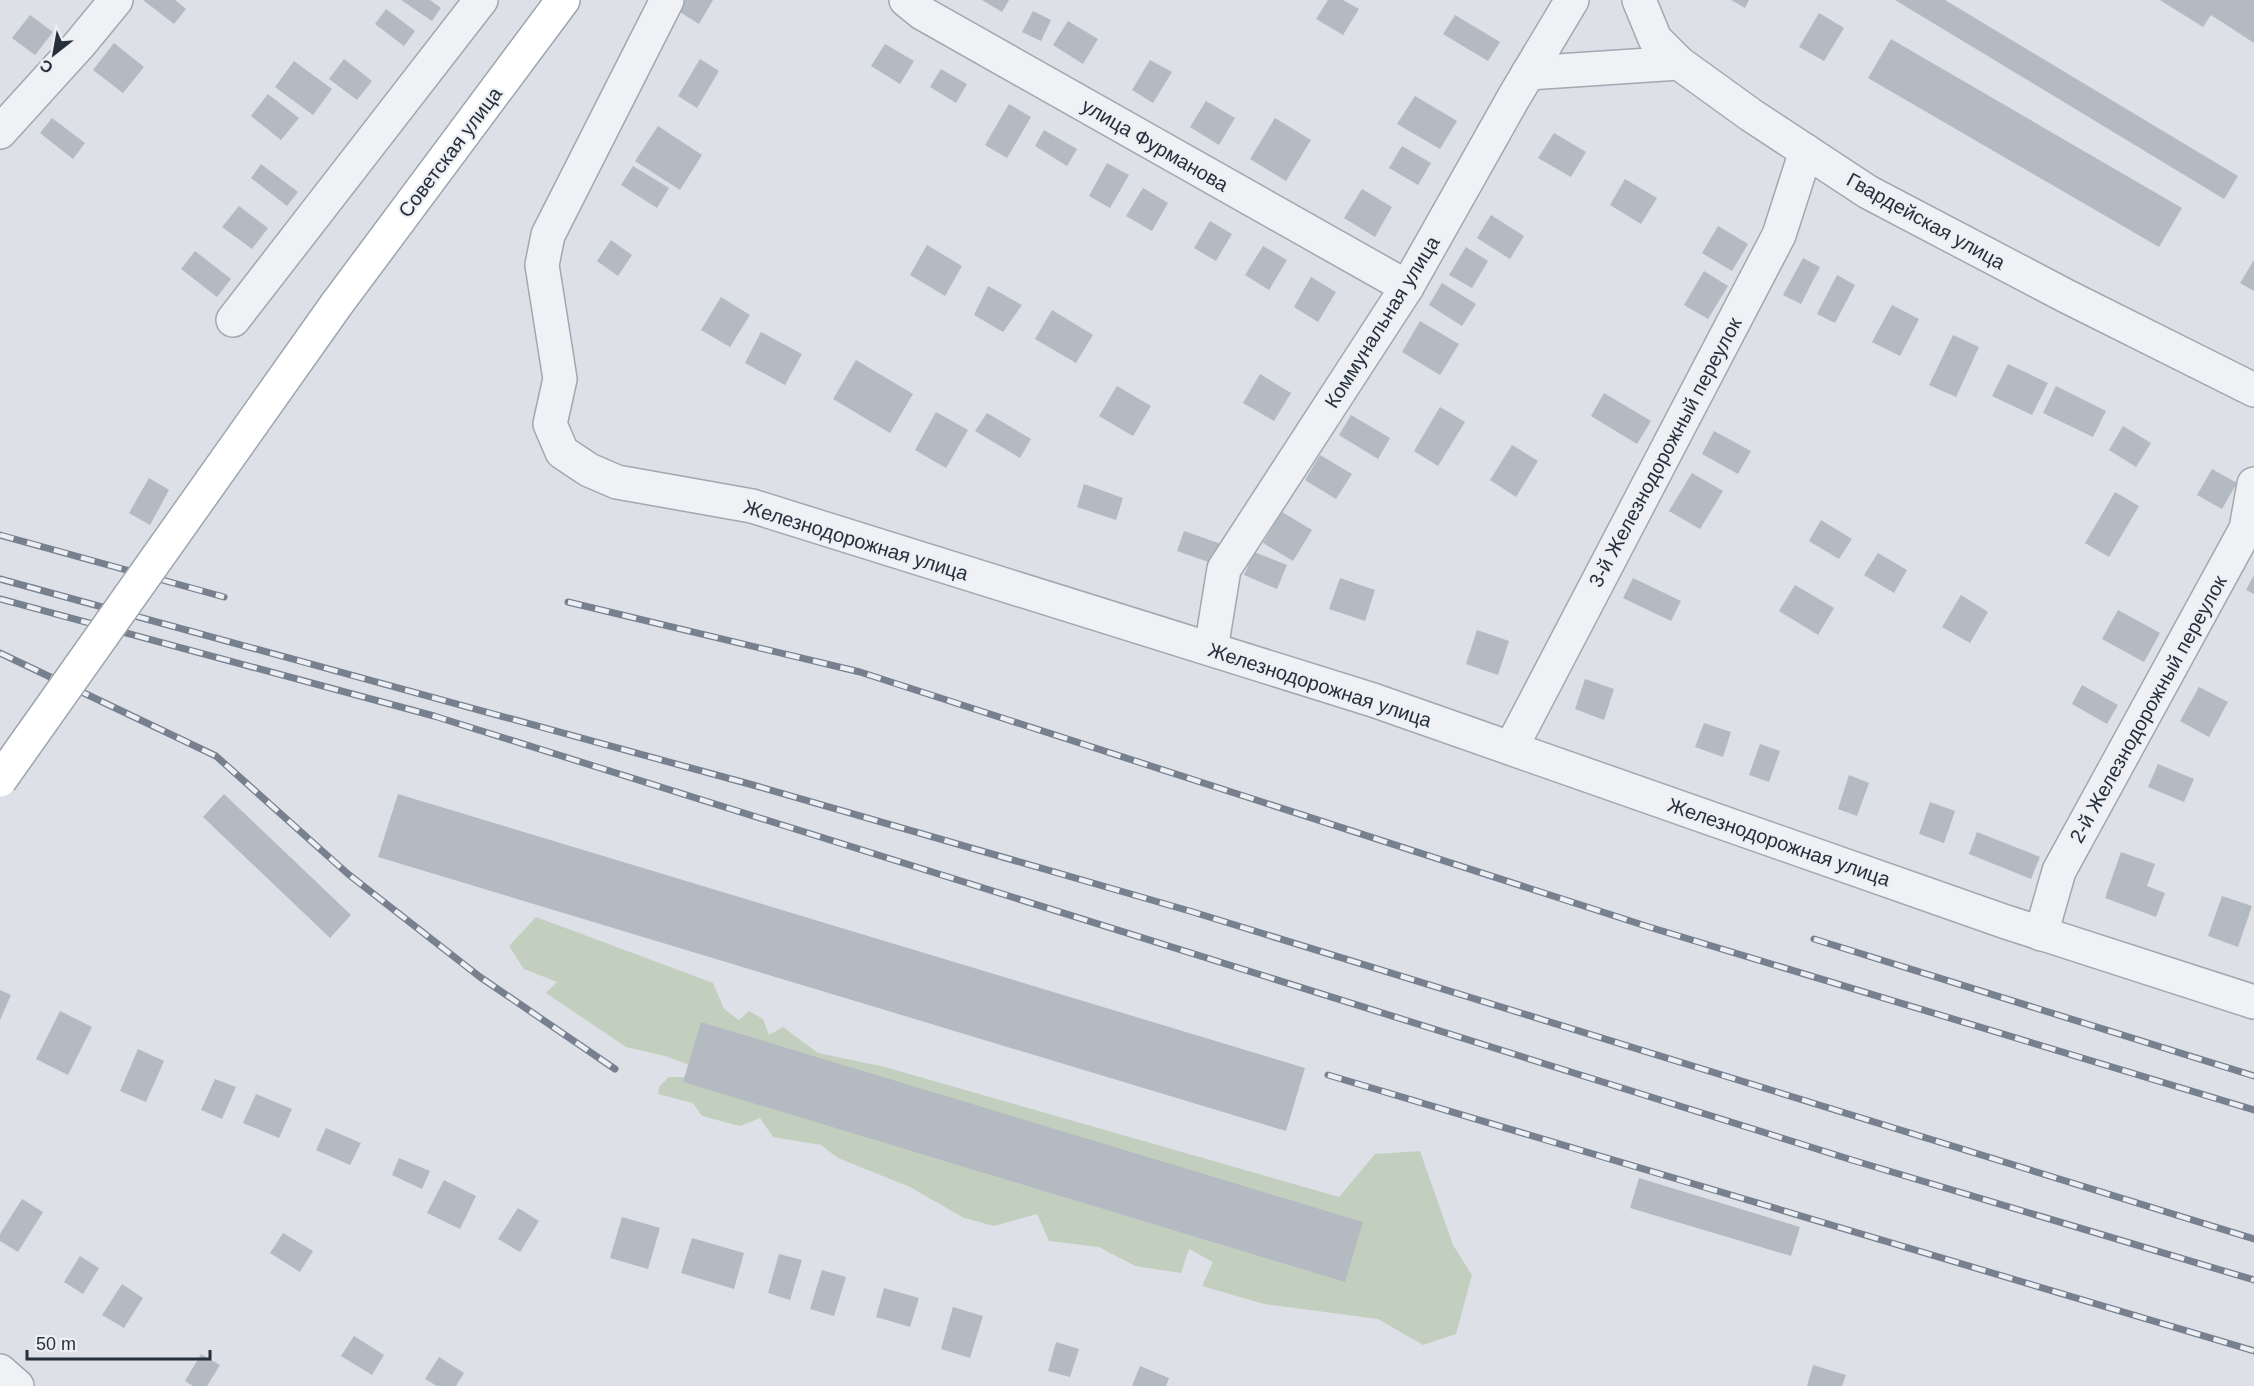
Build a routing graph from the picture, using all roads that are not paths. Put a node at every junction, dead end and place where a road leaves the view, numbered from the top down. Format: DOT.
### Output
graph roads {
  1 [pos="116,0"];
  2 [pos="481,0"];
  3 [pos="563,0"];
  4 [pos="667,0"];
  5 [pos="906,0"];
  6 [pos="1572,0"];
  7 [pos="1639,0"];
  8 [pos="1679,63"];
  9 [pos="1528,73"];
  10 [pos="0,132"];
  11 [pos="1806,151"];
  12 [pos="1407,287"];
  13 [pos="233,320"];
  14 [pos="2254,390"];
  15 [pos="2254,484"];
  16 [pos="1211,649"];
  17 [pos="1511,748"];
  18 [pos="0,780"];
  19 [pos="2042,934"];
  20 [pos="2254,1002"];
  21 [pos="0,1371"];
  22 [pos="17,1386"];
  1 -- 10 [label="street"];
  2 -- 13 [label="street"];
  3 -- 18 [label="main road, Советская улица, bridge"];
  4 -- 16 [label="street, Железнодорожная улица"];
  5 -- 12 [label="street, улица Фурманова"];
  6 -- 9 [label="street, Коммунальная улица"];
  7 -- 8 [label="street, Гвардейская улица"];
  8 -- 9 [label="street"];
  8 -- 11 [label="street, Гвардейская улица"];
  9 -- 12 [label="street, Коммунальная улица"];
  11 -- 14 [label="street, Гвардейская улица"];
  11 -- 17 [label="street, 3-й Железнодорожный переулок"];
  12 -- 16 [label="street, Коммунальная улица"];
  15 -- 19 [label="street, 2-й Железнодорожный переулок"];
  16 -- 17 [label="street, Железнодорожная улица"];
  17 -- 19 [label="street, Железнодорожная улица"];
  19 -- 20 [label="street, Железнодорожная улица"];
  21 -- 22 [label="street"];
}
